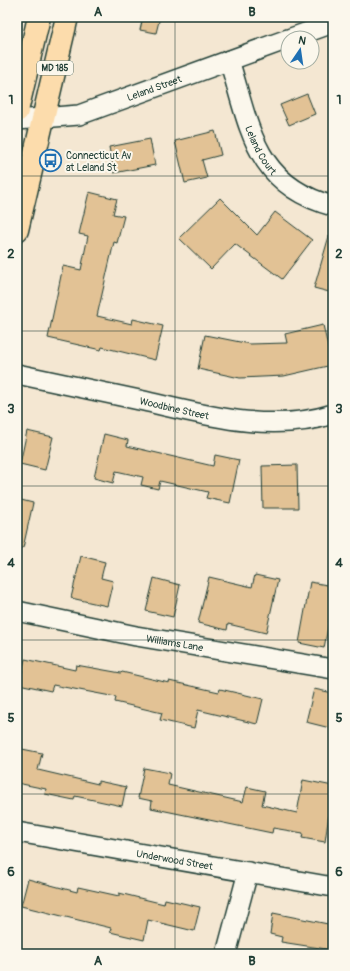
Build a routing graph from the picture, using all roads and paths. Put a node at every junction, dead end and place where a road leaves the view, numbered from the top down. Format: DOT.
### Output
graph roads {
  1 [pos="39,17"];
  2 [pos="67,17"];
  3 [pos="333,23"];
  4 [pos="313,30"];
  5 [pos="280,42"];
  6 [pos="230,60"];
  7 [pos="17,111"];
  8 [pos="43,118"];
  9 [pos="17,120"];
  10 [pos="333,206"];
  11 [pos="17,230"];
  12 [pos="17,374"];
  13 [pos="333,414"];
  14 [pos="17,611"];
  15 [pos="333,669"];
  16 [pos="17,832"];
  17 [pos="248,872"];
  18 [pos="333,887"];
  19 [pos="226,954"];
  1 -- 7 [label="main road, MD 185"];
  2 -- 8 [label="main road, MD 185"];
  3 -- 4 [label="street"];
  5 -- 6 [label="street, Leland Street"];
  6 -- 8 [label="street, Leland Street"];
  6 -- 10 [label="street, Leland Court"];
  8 -- 9 [label="street, Leland Street"];
  8 -- 11 [label="main road, MD 185"];
  12 -- 13 [label="street, Woodbine Street"];
  14 -- 15 [label="street, Williams Lane"];
  16 -- 17 [label="street, Underwood Street"];
  17 -- 18 [label="street, Underwood Street"];
  17 -- 19 [label="street"];
}
